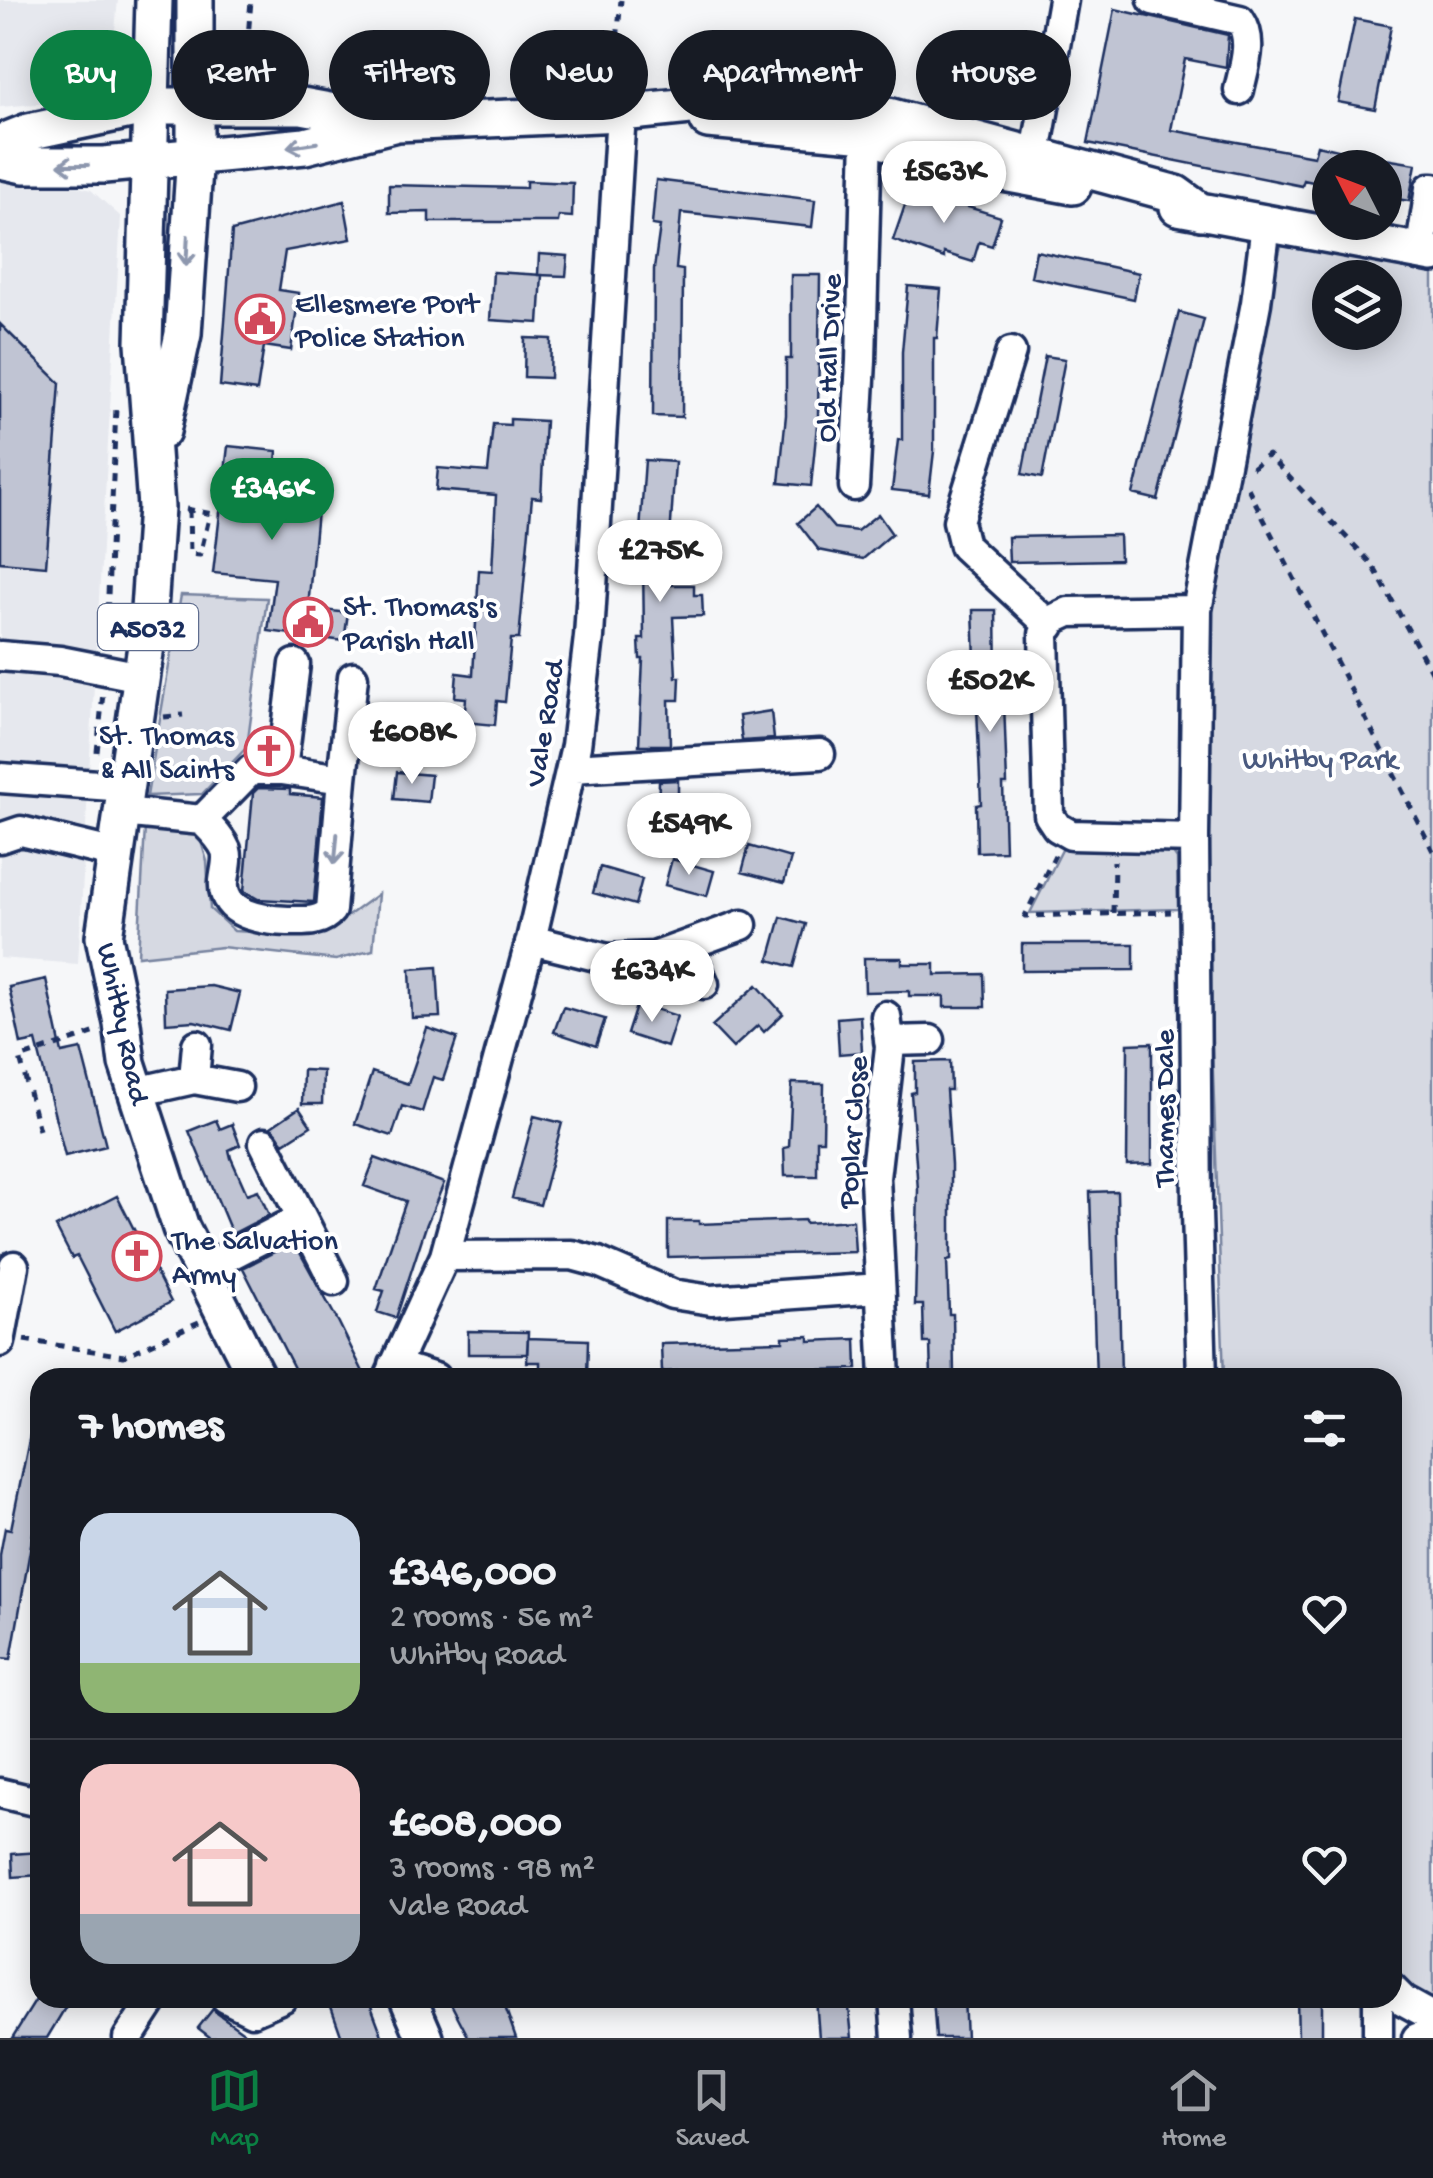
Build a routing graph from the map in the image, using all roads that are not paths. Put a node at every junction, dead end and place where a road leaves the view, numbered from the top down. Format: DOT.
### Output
graph roads {
  1 [pos="154,0"];
  2 [pos="195,0"];
  3 [pos="1063,0"];
  4 [pos="1154,0"];
  5 [pos="195,30"];
  6 [pos="152,53"];
  7 [pos="1239,90"];
  8 [pos="309,107"];
  9 [pos="648,110"];
  10 [pos="648,115"];
  11 [pos="510,118"];
  12 [pos="84,120"];
  13 [pos="149,120"];
  14 [pos="196,120"];
  15 [pos="621,120"];
  16 [pos="397,124"];
  17 [pos="869,124"];
  18 [pos="0,143"];
  19 [pos="196,154"];
  20 [pos="147,159"];
  21 [pos="0,160"];
  22 [pos="1034,166"];
  23 [pos="1433,188"];
  24 [pos="1266,225"];
  25 [pos="1426,254"];
  26 [pos="1012,352"];
  27 [pos="154,466"];
  28 [pos="854,486"];
  29 [pos="1196,610"];
  30 [pos="1050,626"];
  31 [pos="0,656"];
  32 [pos="294,664"];
  33 [pos="353,676"];
  34 [pos="142,677"];
  35 [pos="820,754"];
  36 [pos="572,768"];
  37 [pos="282,770"];
  38 [pos="0,778"];
  39 [pos="342,779"];
  40 [pos="114,794"];
  41 [pos="202,820"];
  42 [pos="10,834"];
  43 [pos="1194,838"];
  44 [pos="116,854"];
  45 [pos="742,924"];
  46 [pos="532,940"];
  47 [pos="687,945"];
  48 [pos="704,984"];
  49 [pos="930,1040"];
  50 [pos="197,1045"];
  51 [pos="194,1079"];
  52 [pos="237,1087"];
  53 [pos="136,1092"];
  54 [pos="264,1143"];
  55 [pos="302,1218"];
  56 [pos="445,1256"];
  57 [pos="14,1266"];
  58 [pos="201,1270"];
  59 [pos="334,1281"];
  60 [pos="880,1288"];
  61 [pos="1,1339"];
  62 [pos="252,1368"];
  63 [pos="393,1368"];
  64 [pos="884,1368"];
  65 [pos="1202,1368"];
  66 [pos="0,1793"];
  67 [pos="30,1800"];
  68 [pos="1402,1998"];
  69 [pos="148,2008"];
  70 [pos="412,2008"];
  71 [pos="895,2008"];
  72 [pos="1378,2008"];
  73 [pos="1433,2017"];
  74 [pos="1433,2032"];
  75 [pos="128,2038"];
  76 [pos="424,2038"];
  77 [pos="897,2038"];
  78 [pos="1378,2038"];
  79 [pos="1416,2038"];
  1 -- 6 [label="main road, Whitby Road / A5032"];
  2 -- 5 [label="main road, Whitby Road / A5032"];
  3 -- 22 [label="street"];
  4 -- 7 [label="street"];
  8 -- 16 [label="main road"];
  9 -- 17 [label="main road"];
  10 -- 17 [label="main road"];
  11 -- 16 [label="main road"];
  12 -- 18 [label="main road"];
  13 -- 20 [label="main road, Whitby Road / A5032"];
  14 -- 19 [label="main road, Whitby Road / A5032"];
  15 -- 36 [label="street, Vale Road"];
  16 -- 19 [label="main road, one-way"];
  17 -- 22 [label="main road"];
  17 -- 28 [label="street, Old Hall Drive"];
  19 -- 20 [label="main road"];
  19 -- 27 [label="main road, Whitby Road / A5032, one-way"];
  20 -- 21 [label="main road, one-way"];
  20 -- 27 [label="main road, Whitby Road / A5032"];
  22 -- 24 [label="main road"];
  23 -- 25 [label="street"];
  24 -- 25 [label="main road"];
  24 -- 29 [label="street, Thames Dale"];
  26 -- 30 [label="street"];
  27 -- 34 [label="main road, Whitby Road / A5032"];
  29 -- 30 [label="street"];
  29 -- 43 [label="street, Thames Dale"];
  30 -- 43 [label="street"];
  31 -- 34 [label="street"];
  32 -- 37 [label="street"];
  33 -- 39 [label="street"];
  34 -- 40 [label="main road, Whitby Road / A5032"];
  35 -- 36 [label="street"];
  36 -- 46 [label="street, Vale Road"];
  37 -- 39 [label="street"];
  37 -- 41 [label="street"];
  38 -- 40 [label="street"];
  39 -- 41 [label="street, one-way"];
  40 -- 41 [label="street"];
  40 -- 44 [label="main road, Whitby Road / A5032"];
  42 -- 44 [label="street"];
  43 -- 65 [label="street, Thames Dale"];
  44 -- 53 [label="main road, Whitby Road / A5032"];
  45 -- 47 [label="street"];
  46 -- 47 [label="street"];
  46 -- 56 [label="street, Vale Road"];
  47 -- 48 [label="street"];
  49 -- 60 [label="street, Poplar Close"];
  50 -- 51 [label="street"];
  51 -- 52 [label="street"];
  51 -- 53 [label="street"];
  53 -- 58 [label="main road, Whitby Road / A5032"];
  54 -- 55 [label="street"];
  55 -- 58 [label="street"];
  55 -- 59 [label="street"];
  56 -- 60 [label="street"];
  56 -- 63 [label="street, Vale Road"];
  57 -- 61 [label="street"];
  58 -- 62 [label="main road, Whitby Road / A5032"];
  60 -- 64 [label="street, Poplar Close"];
  66 -- 67 [label="street"];
  68 -- 73 [label="street"];
  69 -- 75 [label="street"];
  70 -- 76 [label="main road"];
  71 -- 77 [label="street"];
  72 -- 78 [label="street"];
  74 -- 79 [label="street"];
}
